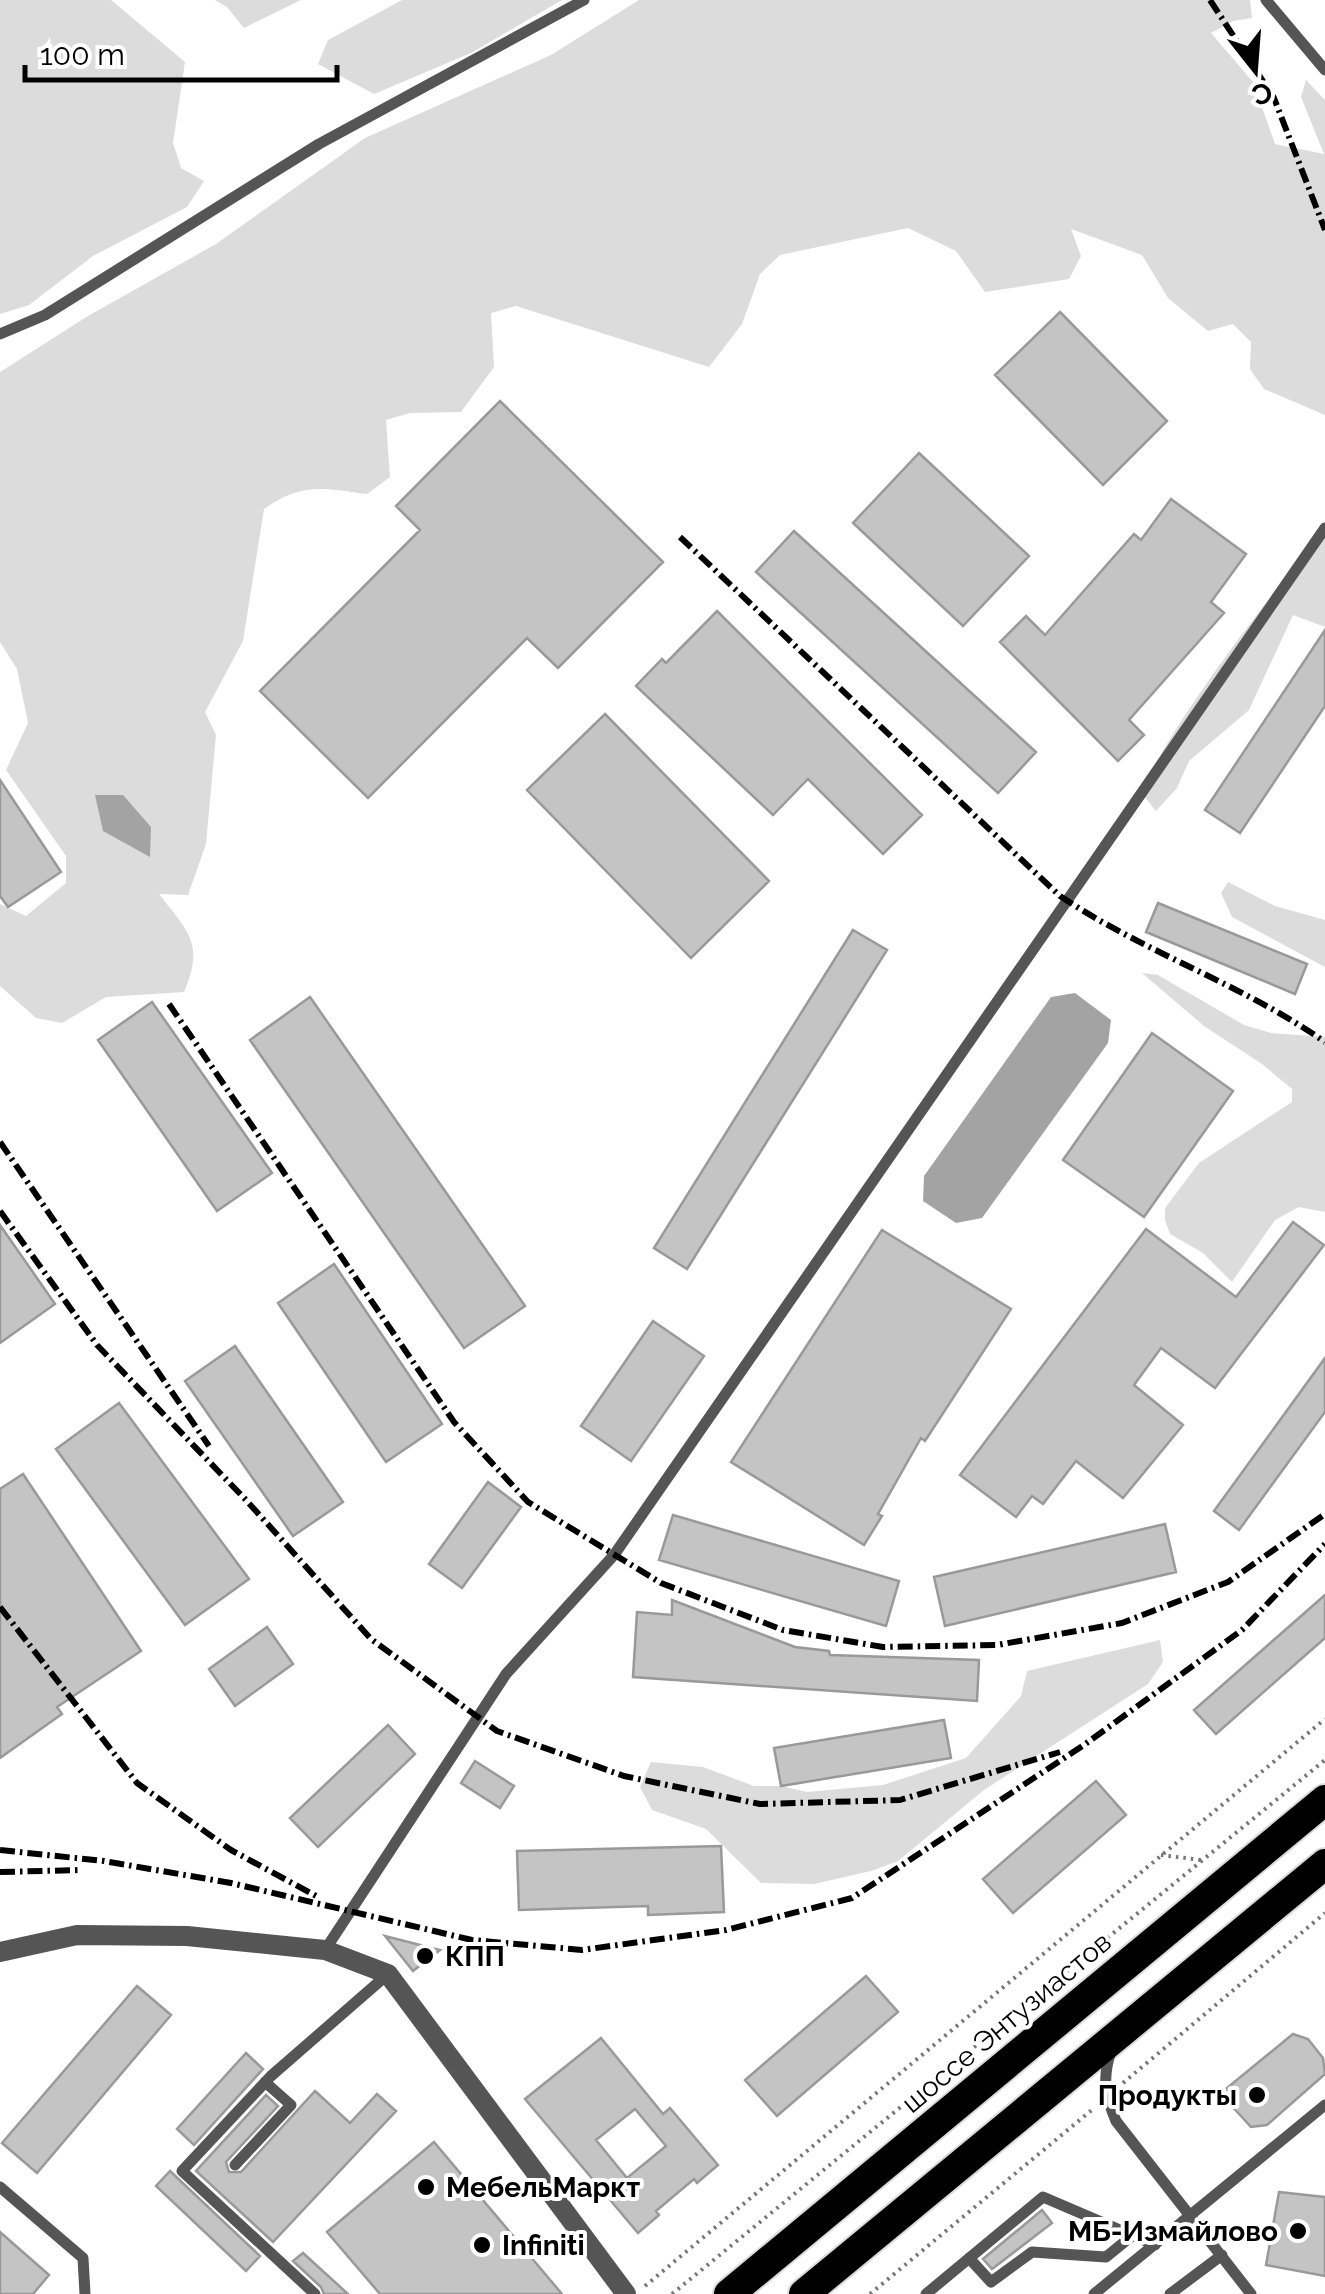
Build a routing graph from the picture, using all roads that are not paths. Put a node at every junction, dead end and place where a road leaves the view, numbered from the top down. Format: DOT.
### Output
graph roads {
  1 [pos="584,0"];
  2 [pos="1266,0"];
  3 [pos="1325,70"];
  4 [pos="0,334"];
  5 [pos="1325,528"];
  6 [pos="1325,1800"];
  7 [pos="1325,1864"];
  8 [pos="325,1950"];
  9 [pos="0,1951"];
  10 [pos="0,1961"];
  11 [pos="388,1974"];
  12 [pos="1115,2037"];
  13 [pos="265,2082"];
  14 [pos="1325,2105"];
  15 [pos="236,2165"];
  16 [pos="0,2187"];
  17 [pos="1188,2216"];
  18 [pos="1132,2235"];
  19 [pos="1155,2245"];
  20 [pos="1222,2255"];
  21 [pos="970,2258"];
  22 [pos="85,2294"];
  23 [pos="314,2294"];
  24 [pos="626,2294"];
  25 [pos="728,2294"];
  26 [pos="804,2294"];
  27 [pos="926,2294"];
  28 [pos="1094,2294"];
  29 [pos="1170,2294"];
  30 [pos="1251,2294"];
  1 -- 4 [label="lane"];
  2 -- 3 [label="lane"];
  5 -- 8 [label="lane"];
  6 -- 25 [label="highway, шоссе Энтузиастов"];
  7 -- 12 [label="highway"];
  8 -- 9 [label="street"];
  8 -- 11 [label="street"];
  9 -- 10 [label="lane"];
  11 -- 13 [label="lane"];
  11 -- 24 [label="street"];
  12 -- 17 [label="lane"];
  12 -- 26 [label="highway"];
  13 -- 15 [label="lane"];
  13 -- 23 [label="lane"];
  14 -- 17 [label="lane"];
  16 -- 22 [label="lane"];
  17 -- 19 [label="lane"];
  17 -- 20 [label="lane"];
  18 -- 19 [label="lane"];
  18 -- 21 [label="lane"];
  18 -- 21 [label="lane"];
  19 -- 28 [label="lane"];
  20 -- 29 [label="lane"];
  20 -- 30 [label="lane"];
  21 -- 27 [label="lane"];
}
